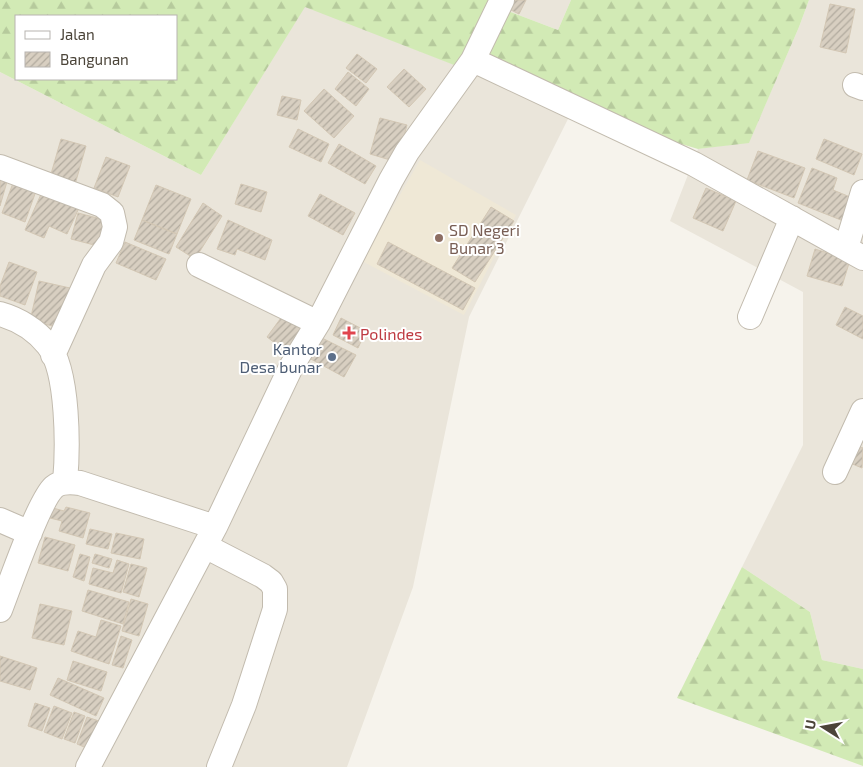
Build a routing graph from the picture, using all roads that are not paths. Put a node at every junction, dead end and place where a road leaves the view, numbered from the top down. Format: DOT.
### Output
graph roads {
  1 [pos="502,0"];
  2 [pos="473,60"];
  3 [pos="0,167"];
  4 [pos="863,192"];
  5 [pos="792,218"];
  6 [pos="854,253"];
  7 [pos="199,265"];
  8 [pos="0,314"];
  9 [pos="750,317"];
  10 [pos="318,323"];
  11 [pos="53,355"];
  12 [pos="863,411"];
  13 [pos="835,472"];
  14 [pos="65,482"];
  15 [pos="0,520"];
  16 [pos="30,533"];
  17 [pos="210,536"];
  18 [pos="0,610"];
  19 [pos="88,767"];
  20 [pos="220,767"];
  1 -- 2 [label="street"];
  2 -- 5 [label="street"];
  2 -- 10 [label="street"];
  3 -- 11 [label="street"];
  4 -- 6 [label="street"];
  5 -- 6 [label="street"];
  5 -- 9 [label="street"];
  7 -- 10 [label="street"];
  8 -- 11 [label="street"];
  10 -- 17 [label="street"];
  11 -- 14 [label="street"];
  12 -- 13 [label="street"];
  14 -- 16 [label="street"];
  14 -- 17 [label="street"];
  15 -- 16 [label="street"];
  16 -- 18 [label="street"];
  17 -- 19 [label="street"];
  17 -- 20 [label="street"];
}
